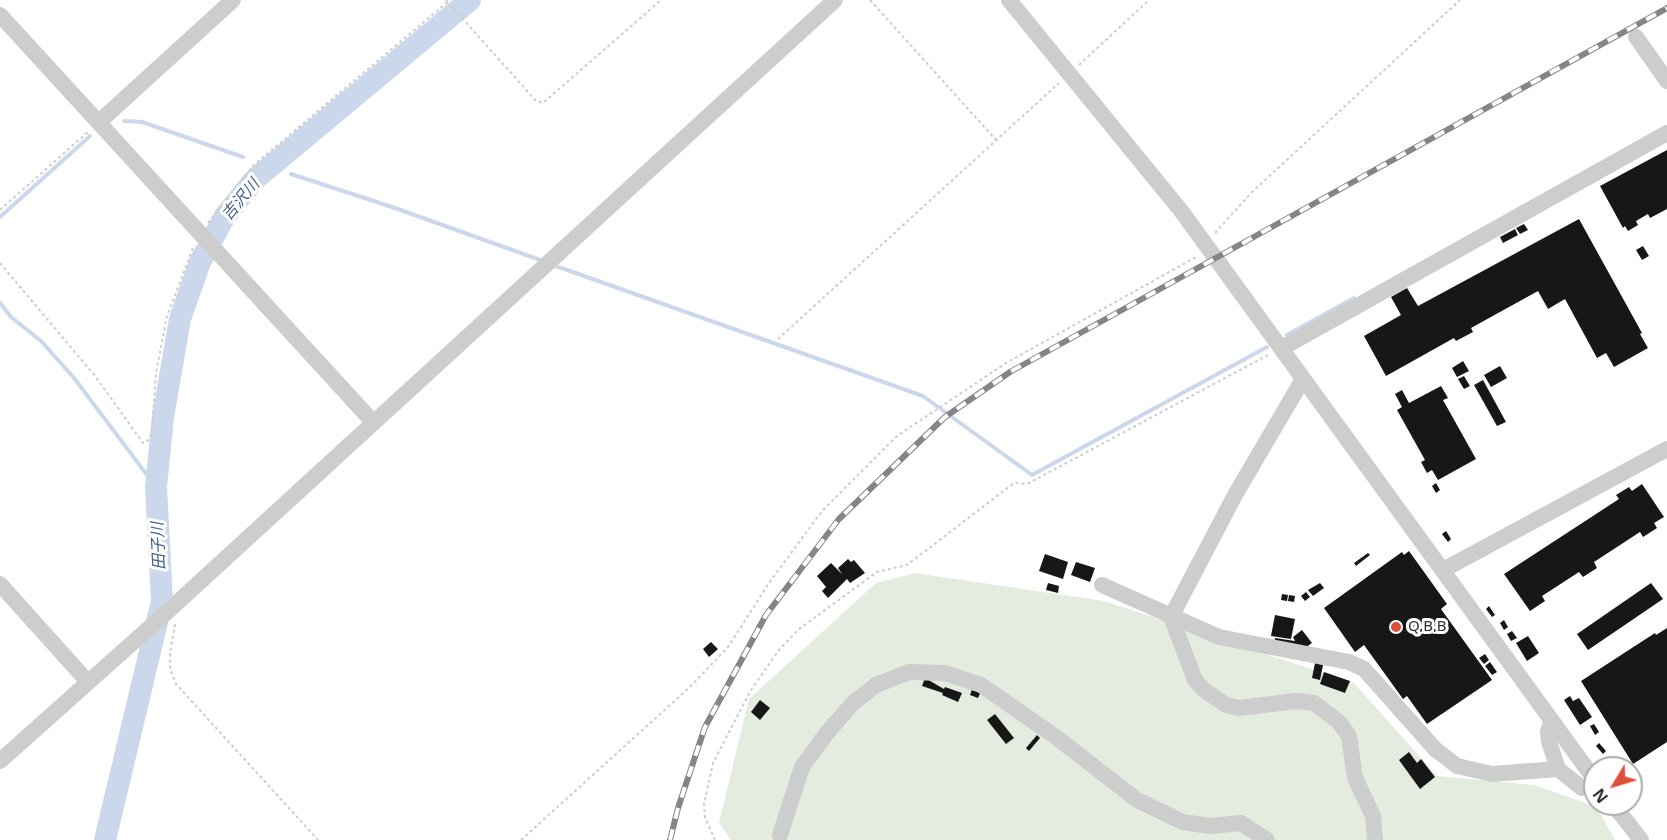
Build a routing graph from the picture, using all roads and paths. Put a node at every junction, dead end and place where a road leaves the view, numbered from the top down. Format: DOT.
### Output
graph roads {
  1 [pos="233,0"];
  2 [pos="446,0"];
  3 [pos="661,0"];
  4 [pos="835,0"];
  5 [pos="870,0"];
  6 [pos="1009,0"];
  7 [pos="1460,0"];
  8 [pos="0,15"];
  9 [pos="1636,37"];
  10 [pos="1667,81"];
  11 [pos="99,122"];
  12 [pos="1667,133"];
  13 [pos="0,210"];
  14 [pos="1206,244"];
  15 [pos="777,339"];
  16 [pos="1282,348"];
  17 [pos="1303,379"];
  18 [pos="373,422"];
  19 [pos="1667,449"];
  20 [pos="1443,570"];
  21 [pos="0,584"];
  22 [pos="1102,585"];
  23 [pos="173,606"];
  24 [pos="1171,617"];
  25 [pos="88,682"];
  26 [pos="1551,722"];
  27 [pos="0,761"];
  28 [pos="1583,764"];
  29 [pos="1558,769"];
  30 [pos="1583,788"];
  31 [pos="1622,816"];
  32 [pos="780,835"];
  33 [pos="318,840"];
  34 [pos="521,840"];
  35 [pos="715,840"];
  36 [pos="1267,840"];
  37 [pos="1375,840"];
  38 [pos="1641,840"];
  1 -- 11 [label="street"];
  2 -- 3 [label="path"];
  4 -- 18 [label="street"];
  5 -- 15 [label="path"];
  6 -- 14 [label="street"];
  7 -- 14 [label="path"];
  8 -- 11 [label="street"];
  9 -- 10 [label="street"];
  11 -- 13 [label="path"];
  11 -- 18 [label="street"];
  12 -- 16 [label="street"];
  14 -- 16 [label="street"];
  14 -- 34 [label="path"];
  16 -- 17 [label="street"];
  16 -- 35 [label="path"];
  17 -- 20 [label="street"];
  17 -- 24 [label="street"];
  18 -- 23 [label="street"];
  19 -- 20 [label="street"];
  20 -- 26 [label="street"];
  21 -- 25 [label="street"];
  22 -- 24 [label="street"];
  23 -- 25 [label="street"];
  23 -- 33 [label="path"];
  24 -- 29 [label="street"];
  24 -- 37 [label="street"];
  25 -- 27 [label="street"];
  26 -- 28 [label="street"];
  26 -- 29 [label="street"];
  29 -- 30 [label="street"];
  31 -- 38 [label="street"];
  32 -- 36 [label="street"];
}
